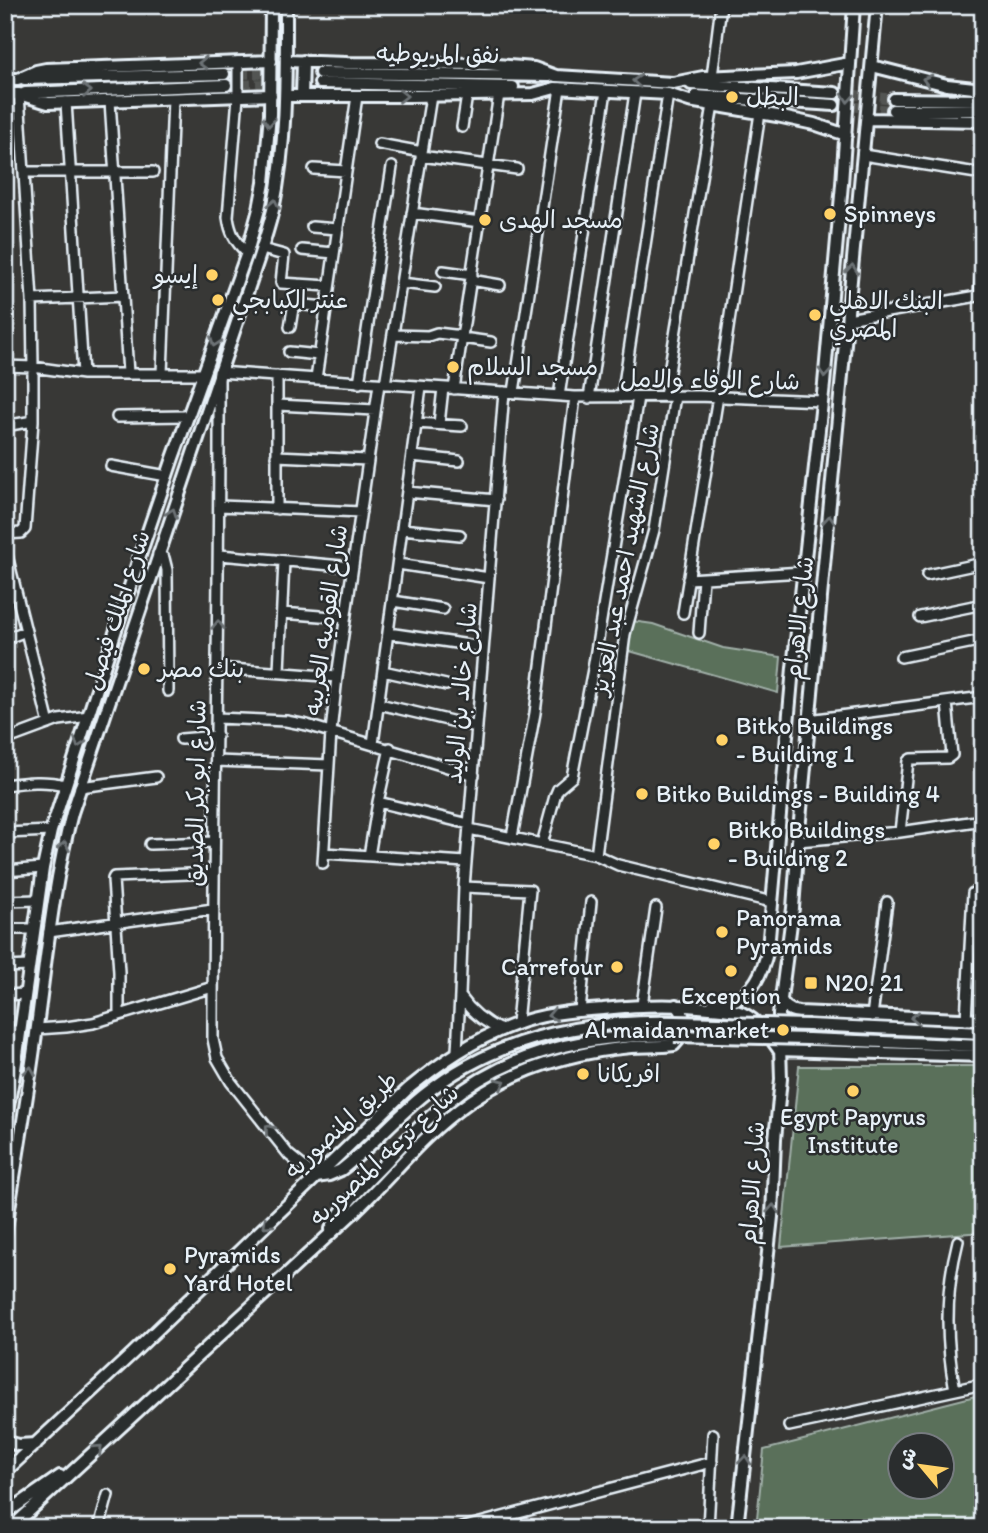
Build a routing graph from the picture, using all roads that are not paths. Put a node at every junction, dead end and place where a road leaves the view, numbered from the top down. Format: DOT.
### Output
graph roads {
  1 [pos="271,5"];
  2 [pos="286,5"];
  3 [pos="720,5"];
  4 [pos="854,5"];
  5 [pos="877,5"];
  6 [pos="271,61"];
  7 [pos="286,61"];
  8 [pos="303,61"];
  9 [pos="238,62"];
  10 [pos="850,63"];
  11 [pos="872,66"];
  12 [pos="712,77"];
  13 [pos="320,78"];
  14 [pos="5,79"];
  15 [pos="18,79"];
  16 [pos="557,84"];
  17 [pos="983,89"];
  18 [pos="671,90"];
  19 [pos="607,92"];
  20 [pos="635,93"];
  21 [pos="835,93"];
  22 [pos="5,94"];
  23 [pos="19,94"];
  24 [pos="499,94"];
  25 [pos="271,95"];
  26 [pos="467,95"];
  27 [pos="286,96"];
  28 [pos="302,96"];
  29 [pos="357,96"];
  30 [pos="431,96"];
  31 [pos="237,97"];
  32 [pos="173,99"];
  33 [pos="983,100"];
  34 [pos="110,101"];
  35 [pos="66,102"];
  36 [pos="713,105"];
  37 [pos="834,106"];
  38 [pos="983,110"];
  39 [pos="760,113"];
  40 [pos="867,118"];
  41 [pos="983,121"];
  42 [pos="462,127"];
  43 [pos="846,135"];
  44 [pos="379,144"];
  45 [pos="422,154"];
  46 [pos="863,155"];
  47 [pos="488,166"];
  48 [pos="392,167"];
  49 [pos="314,169"];
  50 [pos="517,169"];
  51 [pos="346,171"];
  52 [pos="24,172"];
  53 [pos="71,172"];
  54 [pos="114,172"];
  55 [pos="153,172"];
  56 [pos="983,174"];
  57 [pos="412,213"];
  58 [pos="480,222"];
  59 [pos="312,227"];
  60 [pos="338,229"];
  61 [pos="261,249"];
  62 [pos="302,250"];
  63 [pos="247,253"];
  64 [pos="334,253"];
  65 [pos="983,253"];
  66 [pos="443,271"];
  67 [pos="471,278"];
  68 [pos="401,283"];
  69 [pos="297,284"];
  70 [pos="500,285"];
  71 [pos="329,286"];
  72 [pos="435,287"];
  73 [pos="123,296"];
  74 [pos="981,296"];
  75 [pos="78,298"];
  76 [pos="32,300"];
  77 [pos="294,304"];
  78 [pos="326,307"];
  79 [pos="848,319"];
  80 [pos="290,327"];
  81 [pos="393,335"];
  82 [pos="462,337"];
  83 [pos="491,342"];
  84 [pos="289,352"];
  85 [pos="319,355"];
  86 [pos="5,366"];
  87 [pos="33,367"];
  88 [pos="219,372"];
  89 [pos="128,373"];
  90 [pos="162,373"];
  91 [pos="83,374"];
  92 [pos="203,374"];
  93 [pos="277,376"];
  94 [pos="316,379"];
  95 [pos="359,383"];
  96 [pos="382,384"];
  97 [pos="421,387"];
  98 [pos="443,388"];
  99 [pos="454,389"];
  100 [pos="509,392"];
  101 [pos="559,396"];
  102 [pos="670,396"];
  103 [pos="718,396"];
  104 [pos="575,397"];
  105 [pos="622,397"];
  106 [pos="638,397"];
  107 [pos="589,398"];
  108 [pos="822,401"];
  109 [pos="277,405"];
  110 [pos="375,410"];
  111 [pos="188,416"];
  112 [pos="117,417"];
  113 [pos="33,421"];
  114 [pos="416,422"];
  115 [pos="439,424"];
  116 [pos="5,426"];
  117 [pos="462,426"];
  118 [pos="276,456"];
  119 [pos="412,456"];
  120 [pos="368,460"];
  121 [pos="459,461"];
  122 [pos="111,466"];
  123 [pos="167,476"];
  124 [pos="407,492"];
  125 [pos="496,500"];
  126 [pos="220,506"];
  127 [pos="277,509"];
  128 [pos="361,512"];
  129 [pos="402,529"];
  130 [pos="5,534"];
  131 [pos="460,535"];
  132 [pos="144,546"];
  133 [pos="5,547"];
  134 [pos="158,554"];
  135 [pos="220,555"];
  136 [pos="284,561"];
  137 [pos="983,563"];
  138 [pos="398,564"];
  139 [pos="353,567"];
  140 [pos="927,575"];
  141 [pos="802,577"];
  142 [pos="489,578"];
  143 [pos="688,579"];
  144 [pos="703,579"];
  145 [pos="133,580"];
  146 [pos="823,585"];
  147 [pos="15,586"];
  148 [pos="147,586"];
  149 [pos="5,590"];
  150 [pos="393,601"];
  151 [pos="983,604"];
  152 [pos="443,609"];
  153 [pos="282,614"];
  154 [pos="683,614"];
  155 [pos="920,617"];
  156 [pos="345,618"];
  157 [pos="798,621"];
  158 [pos="819,621"];
  159 [pos="26,631"];
  160 [pos="388,633"];
  161 [pos="699,633"];
  162 [pos="5,639"];
  163 [pos="983,640"];
  164 [pos="483,647"];
  165 [pos="901,657"];
  166 [pos="218,668"];
  167 [pos="279,671"];
  168 [pos="383,671"];
  169 [pos="337,677"];
  170 [pos="446,685"];
  171 [pos="168,691"];
  172 [pos="983,697"];
  173 [pos="947,702"];
  174 [pos="379,704"];
  175 [pos="89,716"];
  176 [pos="217,718"];
  177 [pos="809,720"];
  178 [pos="49,724"];
  179 [pos="477,727"];
  180 [pos="331,732"];
  181 [pos="217,736"];
  182 [pos="6,737"];
  183 [pos="181,739"];
  184 [pos="373,744"];
  185 [pos="390,748"];
  186 [pos="216,761"];
  187 [pos="329,765"];
  188 [pos="474,775"];
  189 [pos="156,777"];
  190 [pos="5,785"];
  191 [pos="65,785"];
  192 [pos="80,787"];
  193 [pos="378,802"];
  194 [pos="983,820"];
  195 [pos="469,826"];
  196 [pos="51,831"];
  197 [pos="900,832"];
  198 [pos="5,833"];
  199 [pos="512,837"];
  200 [pos="798,841"];
  201 [pos="214,842"];
  202 [pos="150,844"];
  203 [pos="542,844"];
  204 [pos="596,855"];
  205 [pos="369,856"];
  206 [pos="466,862"];
  207 [pos="43,868"];
  208 [pos="5,871"];
  209 [pos="214,873"];
  210 [pos="464,887"];
  211 [pos="973,893"];
  212 [pos="38,900"];
  213 [pos="5,901"];
  214 [pos="591,902"];
  215 [pos="772,902"];
  216 [pos="887,902"];
  217 [pos="656,908"];
  218 [pos="213,909"];
  219 [pos="116,923"];
  220 [pos="5,929"];
  221 [pos="34,929"];
  222 [pos="49,932"];
  223 [pos="983,935"];
  224 [pos="970,936"];
  225 [pos="29,966"];
  226 [pos="5,967"];
  227 [pos="213,987"];
  228 [pos="25,994"];
  229 [pos="5,995"];
  230 [pos="460,996"];
  231 [pos="780,996"];
  232 [pos="642,1005"];
  233 [pos="676,1005"];
  234 [pos="693,1006"];
  235 [pos="580,1011"];
  236 [pos="799,1012"];
  237 [pos="119,1015"];
  238 [pos="872,1016"];
  239 [pos="966,1020"];
  240 [pos="983,1020"];
  241 [pos="517,1023"];
  242 [pos="37,1029"];
  243 [pos="501,1030"];
  244 [pos="5,1031"];
  245 [pos="20,1031"];
  246 [pos="983,1033"];
  247 [pos="983,1046"];
  248 [pos="779,1050"];
  249 [pos="457,1051"];
  250 [pos="792,1051"];
  251 [pos="983,1056"];
  252 [pos="10,1069"];
  253 [pos="5,1122"];
  254 [pos="316,1177"];
  255 [pos="5,1235"];
  256 [pos="328,1235"];
  257 [pos="958,1241"];
  258 [pos="983,1384"];
  259 [pos="955,1390"];
  260 [pos="789,1426"];
  261 [pos="713,1434"];
  262 [pos="5,1441"];
  263 [pos="36,1444"];
  264 [pos="712,1462"];
  265 [pos="76,1468"];
  266 [pos="5,1472"];
  267 [pos="108,1495"];
  268 [pos="5,1514"];
  269 [pos="11,1528"];
  270 [pos="99,1528"];
  271 [pos="461,1528"];
  272 [pos="708,1528"];
  273 [pos="737,1528"];
  1 -- 6 [label="main road, شارع الملك فيصل"];
  2 -- 7 [label="main road, شارع الملك فيصل"];
  3 -- 12 [label="street"];
  4 -- 10 [label="main road, شارع الاهرام"];
  5 -- 11 [label="main road, شارع الاهرام"];
  6 -- 9 [label="main road"];
  6 -- 25 [label="main road, شارع الملك فيصل"];
  7 -- 8 [label="main road"];
  7 -- 27 [label="main road, شارع الملك فيصل"];
  8 -- 16 [label="main road"];
  8 -- 28 [label="main road"];
  9 -- 15 [label="main road, one-way"];
  9 -- 31 [label="street"];
  10 -- 12 [label="main road"];
  10 -- 43 [label="main road, شارع الاهرام, one-way"];
  17 -- 11 [label="main road, one-way"];
  11 -- 40 [label="main road, شارع الاهرام"];
  12 -- 18 [label="main road"];
  13 -- 16 [label="main road, نفق المريوطيه"];
  14 -- 15 [label="main road"];
  23 -- 15 [label="main road, one-way"];
  18 -- 16 [label="main road, one-way"];
  16 -- 19 [label="main road"];
  16 -- 24 [label="main road"];
  16 -- 100 [label="street, شارع خالد بن الوليد"];
  18 -- 20 [label="main road"];
  18 -- 21 [label="main road"];
  18 -- 36 [label="main road"];
  18 -- 37 [label="main road"];
  18 -- 105 [label="street"];
  19 -- 20 [label="main road"];
  19 -- 101 [label="street"];
  20 -- 107 [label="street"];
  22 -- 23 [label="main road"];
  23 -- 35 [label="main road"];
  23 -- 52 [label="street"];
  24 -- 26 [label="main road"];
  24 -- 47 [label="street"];
  25 -- 31 [label="main road"];
  25 -- 63 [label="main road, شارع الملك فيصل, one-way"];
  26 -- 30 [label="main road"];
  26 -- 42 [label="street"];
  27 -- 28 [label="main road"];
  61 -- 27 [label="main road, شارع الملك فيصل, one-way"];
  28 -- 29 [label="main road"];
  29 -- 30 [label="main road, one-way"];
  29 -- 51 [label="street"];
  30 -- 45 [label="street, شارع القوميه العربيه"];
  31 -- 32 [label="main road"];
  31 -- 63 [label="street"];
  32 -- 34 [label="main road"];
  32 -- 90 [label="street"];
  33 -- 38 [label="main road"];
  34 -- 35 [label="main road"];
  34 -- 54 [label="street"];
  35 -- 53 [label="street"];
  36 -- 39 [label="main road"];
  36 -- 102 [label="street, شارع الشهيد احمد عبد العزيز"];
  39 -- 43 [label="main road"];
  39 -- 103 [label="street"];
  40 -- 41 [label="main road"];
  40 -- 46 [label="main road, شارع الاهرام"];
  43 -- 108 [label="main road, شارع الاهرام, one-way"];
  44 -- 45 [label="street"];
  45 -- 47 [label="street"];
  45 -- 57 [label="street, شارع القوميه العربيه"];
  46 -- 56 [label="street"];
  79 -- 46 [label="main road, شارع الاهرام, one-way"];
  47 -- 50 [label="street"];
  47 -- 58 [label="street"];
  48 -- 95 [label="street"];
  49 -- 51 [label="street"];
  51 -- 60 [label="street"];
  52 -- 53 [label="street"];
  52 -- 76 [label="street"];
  53 -- 54 [label="street"];
  53 -- 75 [label="street"];
  54 -- 55 [label="street"];
  54 -- 73 [label="street"];
  57 -- 58 [label="street"];
  57 -- 68 [label="street, شارع القوميه العربيه"];
  58 -- 67 [label="street"];
  59 -- 60 [label="street"];
  60 -- 64 [label="street"];
  61 -- 69 [label="street"];
  61 -- 88 [label="main road, شارع الملك فيصل"];
  62 -- 64 [label="street"];
  63 -- 92 [label="main road, شارع الملك فيصل, one-way"];
  64 -- 71 [label="street"];
  65 -- 74 [label="street"];
  66 -- 67 [label="street"];
  67 -- 70 [label="street"];
  67 -- 82 [label="street"];
  68 -- 72 [label="street"];
  68 -- 81 [label="street, شارع القوميه العربيه"];
  69 -- 71 [label="street"];
  69 -- 77 [label="street"];
  71 -- 78 [label="street"];
  73 -- 75 [label="street"];
  73 -- 89 [label="street"];
  74 -- 79 [label="street"];
  75 -- 76 [label="street"];
  75 -- 91 [label="street"];
  76 -- 87 [label="street"];
  77 -- 78 [label="street"];
  77 -- 80 [label="street"];
  78 -- 85 [label="street"];
  146 -- 79 [label="main road, شارع الاهرام, one-way"];
  81 -- 82 [label="street"];
  81 -- 96 [label="street, شارع القوميه العربيه"];
  82 -- 83 [label="street"];
  82 -- 99 [label="street"];
  84 -- 85 [label="street"];
  85 -- 94 [label="street"];
  86 -- 87 [label="street"];
  87 -- 91 [label="street"];
  87 -- 113 [label="street"];
  88 -- 93 [label="street, شارع الوفاء والامل"];
  88 -- 126 [label="street, شارع ابو بكر الصديق"];
  134 -- 88 [label="main road, شارع الملك فيصل, one-way"];
  89 -- 90 [label="street"];
  89 -- 91 [label="street"];
  90 -- 92 [label="street"];
  92 -- 111 [label="main road, شارع الملك فيصل"];
  93 -- 94 [label="street, شارع الوفاء والامل"];
  93 -- 109 [label="street"];
  94 -- 95 [label="street, شارع الوفاء والامل"];
  95 -- 96 [label="street, شارع الوفاء والامل"];
  96 -- 97 [label="street, شارع الوفاء والامل"];
  96 -- 110 [label="street, شارع القوميه العربيه"];
  97 -- 98 [label="street, شارع الوفاء والامل"];
  97 -- 114 [label="street"];
  98 -- 99 [label="street, شارع الوفاء والامل"];
  98 -- 115 [label="street"];
  99 -- 100 [label="street, شارع الوفاء والامل"];
  100 -- 101 [label="street, شارع الوفاء والامل"];
  100 -- 125 [label="street, شارع خالد بن الوليد"];
  101 -- 104 [label="street, شارع الوفاء والامل"];
  102 -- 103 [label="street, شارع الوفاء والامل"];
  102 -- 106 [label="street, شارع الوفاء والامل"];
  102 -- 204 [label="street, شارع الشهيد احمد عبد العزيز"];
  103 -- 108 [label="street, شارع الوفاء والامل"];
  103 -- 143 [label="street"];
  104 -- 107 [label="street, شارع الوفاء والامل"];
  104 -- 199 [label="street"];
  105 -- 106 [label="street, شارع الوفاء والامل"];
  105 -- 107 [label="street, شارع الوفاء والامل"];
  106 -- 203 [label="street"];
  108 -- 141 [label="main road, شارع الاهرام"];
  109 -- 110 [label="street"];
  109 -- 118 [label="street"];
  110 -- 120 [label="street, شارع القوميه العربيه"];
  111 -- 112 [label="street"];
  111 -- 123 [label="main road, شارع الملك فيصل"];
  113 -- 116 [label="street"];
  113 -- 130 [label="street"];
  114 -- 115 [label="street"];
  114 -- 119 [label="street"];
  115 -- 117 [label="street"];
  118 -- 120 [label="street"];
  118 -- 127 [label="street"];
  119 -- 121 [label="street"];
  119 -- 124 [label="street"];
  120 -- 128 [label="street, شارع القوميه العربيه"];
  122 -- 123 [label="street"];
  123 -- 132 [label="main road, شارع الملك فيصل"];
  124 -- 125 [label="street"];
  124 -- 129 [label="street"];
  125 -- 142 [label="street, شارع خالد بن الوليد"];
  126 -- 127 [label="street"];
  126 -- 135 [label="street, شارع ابو بكر الصديق"];
  127 -- 128 [label="street"];
  128 -- 139 [label="street, شارع القوميه العربيه"];
  129 -- 131 [label="street"];
  129 -- 138 [label="street"];
  132 -- 134 [label="main road"];
  132 -- 145 [label="main road, شارع الملك فيصل"];
  133 -- 147 [label="street"];
  134 -- 148 [label="main road, شارع الملك فيصل"];
  134 -- 171 [label="street"];
  135 -- 136 [label="street"];
  166 -- 135 [label="street, شارع ابو بكر الصديق, one-way"];
  136 -- 139 [label="street"];
  136 -- 153 [label="street"];
  137 -- 140 [label="street"];
  138 -- 142 [label="street"];
  138 -- 150 [label="street"];
  139 -- 156 [label="street, شارع القوميه العربيه"];
  141 -- 144 [label="street"];
  141 -- 146 [label="main road"];
  141 -- 157 [label="main road, شارع الاهرام"];
  142 -- 164 [label="street, شارع خالد بن الوليد"];
  143 -- 144 [label="street"];
  143 -- 154 [label="street"];
  144 -- 161 [label="street"];
  145 -- 148 [label="main road"];
  145 -- 175 [label="main road, شارع الملك فيصل"];
  146 -- 158 [label="main road, شارع الاهرام"];
  147 -- 149 [label="street"];
  147 -- 159 [label="street"];
  148 -- 192 [label="main road, شارع الملك فيصل"];
  150 -- 152 [label="street"];
  150 -- 160 [label="street"];
  151 -- 155 [label="street"];
  153 -- 156 [label="street"];
  153 -- 167 [label="street"];
  156 -- 169 [label="street, شارع القوميه العربيه"];
  157 -- 158 [label="main road"];
  157 -- 215 [label="main road, شارع الاهرام"];
  158 -- 177 [label="main road, شارع الاهرام"];
  159 -- 162 [label="street"];
  159 -- 178 [label="street"];
  160 -- 164 [label="street"];
  160 -- 168 [label="street"];
  163 -- 165 [label="street"];
  164 -- 179 [label="street, شارع خالد بن الوليد"];
  166 -- 167 [label="street"];
  166 -- 176 [label="street, شارع ابو بكر الصديق"];
  167 -- 169 [label="street"];
  168 -- 170 [label="street"];
  168 -- 174 [label="street"];
  169 -- 180 [label="street, شارع القوميه العربيه"];
  172 -- 173 [label="street"];
  173 -- 177 [label="street"];
  173 -- 197 [label="street"];
  174 -- 179 [label="street"];
  174 -- 184 [label="street"];
  175 -- 178 [label="street"];
  175 -- 191 [label="main road, شارع الملك فيصل, one-way"];
  176 -- 180 [label="street"];
  176 -- 181 [label="street, شارع ابو بكر الصديق"];
  177 -- 200 [label="main road, شارع الاهرام"];
  178 -- 182 [label="street"];
  179 -- 188 [label="street, شارع خالد بن الوليد"];
  180 -- 184 [label="street"];
  180 -- 187 [label="street, شارع القوميه العربيه"];
  181 -- 183 [label="street"];
  181 -- 186 [label="street, شارع ابو بكر الصديق"];
  184 -- 185 [label="street"];
  185 -- 188 [label="street"];
  185 -- 193 [label="street"];
  186 -- 187 [label="street"];
  186 -- 201 [label="street, شارع ابو بكر الصديق"];
  187 -- 205 [label="street, شارع القوميه العربيه"];
  188 -- 195 [label="street, شارع خالد بن الوليد"];
  189 -- 192 [label="street"];
  190 -- 191 [label="street"];
  191 -- 196 [label="main road, شارع الملك فيصل"];
  222 -- 192 [label="main road, شارع الملك فيصل, one-way"];
  193 -- 195 [label="street"];
  193 -- 205 [label="street"];
  194 -- 197 [label="street"];
  195 -- 199 [label="street"];
  195 -- 206 [label="street, شارع خالد بن الوليد"];
  196 -- 198 [label="street"];
  196 -- 207 [label="main road, شارع الملك فيصل"];
  197 -- 200 [label="street"];
  199 -- 203 [label="street"];
  200 -- 231 [label="main road, شارع الاهرام"];
  201 -- 202 [label="street"];
  201 -- 209 [label="street, شارع ابو بكر الصديق"];
  203 -- 204 [label="street"];
  204 -- 215 [label="street"];
  205 -- 206 [label="street"];
  206 -- 210 [label="street, شارع خالد بن الوليد"];
  207 -- 208 [label="street"];
  207 -- 212 [label="main road, شارع الملك فيصل"];
  209 -- 218 [label="street, شارع ابو بكر الصديق"];
  209 -- 219 [label="street"];
  210 -- 230 [label="street, شارع خالد بن الوليد"];
  210 -- 241 [label="street"];
  211 -- 224 [label="street"];
  212 -- 213 [label="street"];
  212 -- 221 [label="main road, شارع الملك فيصل"];
  214 -- 235 [label="street"];
  215 -- 234 [label="main road, شارع الاهرام"];
  216 -- 238 [label="street"];
  217 -- 232 [label="street"];
  218 -- 219 [label="street"];
  218 -- 227 [label="street, شارع ابو بكر الصديق"];
  219 -- 222 [label="street"];
  219 -- 237 [label="street"];
  220 -- 221 [label="street"];
  221 -- 225 [label="main road, شارع الملك فيصل"];
  222 -- 242 [label="main road, شارع الملك فيصل"];
  223 -- 224 [label="street"];
  224 -- 239 [label="street"];
  225 -- 226 [label="street"];
  225 -- 228 [label="main road, شارع الملك فيصل"];
  227 -- 237 [label="street"];
  254 -- 227 [label="street, شارع ابو بكر الصديق, one-way"];
  228 -- 229 [label="street"];
  228 -- 245 [label="main road, شارع الملك فيصل"];
  230 -- 243 [label="street"];
  230 -- 249 [label="street, شارع خالد بن الوليد"];
  231 -- 236 [label="main road"];
  231 -- 248 [label="main road, شارع الاهرام"];
  232 -- 233 [label="main road, طريق المنصوريه"];
  232 -- 235 [label="main road, طريق المنصوريه"];
  233 -- 234 [label="main road, طريق المنصوريه"];
  256 -- 233 [label="main road, شارع ترعه المنصوريه, one-way"];
  234 -- 248 [label="main road, طريق المنصوريه"];
  235 -- 241 [label="main road, طريق المنصوريه, one-way"];
  236 -- 238 [label="main road"];
  236 -- 250 [label="main road"];
  237 -- 242 [label="street"];
  239 -- 238 [label="main road, one-way"];
  239 -- 240 [label="main road"];
  241 -- 243 [label="main road, طريق المنصوريه"];
  255 -- 242 [label="main road, شارع الملك فيصل, one-way"];
  243 -- 249 [label="main road, طريق المنصوريه"];
  244 -- 245 [label="street"];
  245 -- 252 [label="main road, شارع الملك فيصل"];
  246 -- 254 [label="main road, bridge"];
  247 -- 256 [label="main road, bridge"];
  248 -- 250 [label="main road"];
  273 -- 248 [label="main road, شارع الاهرام, one-way"];
  249 -- 254 [label="main road, طريق المنصوريه"];
  250 -- 251 [label="main road"];
  252 -- 253 [label="main road, شارع الملك فيصل"];
  254 -- 263 [label="main road, طريق المنصوريه, one-way"];
  265 -- 256 [label="main road, شارع ترعه المنصوريه, one-way"];
  257 -- 259 [label="street"];
  258 -- 259 [label="street"];
  259 -- 260 [label="street"];
  261 -- 264 [label="street"];
  262 -- 263 [label="main road"];
  263 -- 266 [label="main road, طريق المنصوريه"];
  264 -- 271 [label="street"];
  264 -- 272 [label="street"];
  265 -- 268 [label="main road"];
  265 -- 269 [label="main road, شارع ترعه المنصوريه"];
  267 -- 270 [label="street"];
}
